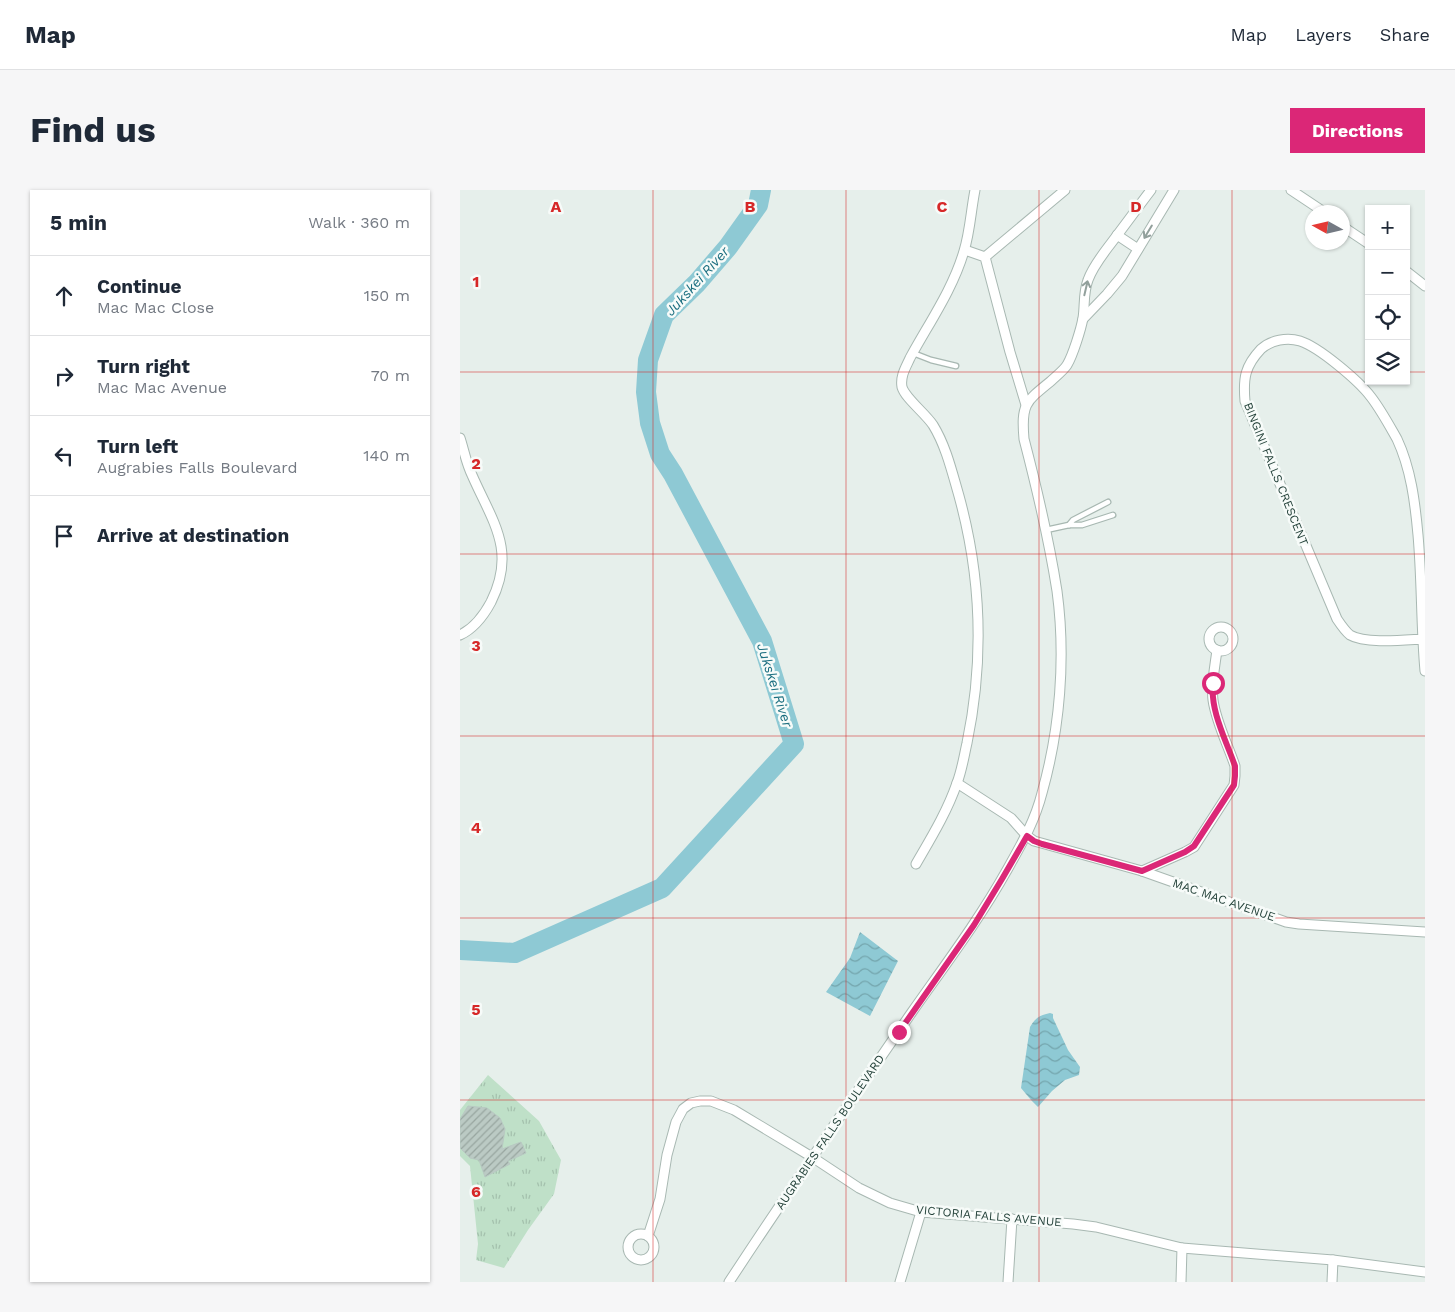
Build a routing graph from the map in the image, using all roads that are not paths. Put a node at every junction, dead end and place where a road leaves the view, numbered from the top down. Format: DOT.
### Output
graph roads {
  1 [pos="975,190"];
  2 [pos="1065,190"];
  3 [pos="1151,190"];
  4 [pos="1174,190"];
  5 [pos="1291,190"];
  6 [pos="1314,205"];
  7 [pos="1350,231"];
  8 [pos="1117,235"];
  9 [pos="1365,241"];
  10 [pos="1138,249"];
  11 [pos="965,250"];
  12 [pos="986,257"];
  13 [pos="1410,274"];
  14 [pos="1425,286"];
  15 [pos="1083,319"];
  16 [pos="913,353"];
  17 [pos="956,366"];
  18 [pos="1026,405"];
  19 [pos="460,438"];
  20 [pos="1108,502"];
  21 [pos="1113,515"];
  22 [pos="1069,525"];
  23 [pos="1046,530"];
  24 [pos="460,635"];
  25 [pos="1422,639"];
  26 [pos="1217,650"];
  27 [pos="1425,671"];
  28 [pos="957,783"];
  29 [pos="1027,836"];
  30 [pos="916,864"];
  31 [pos="1142,871"];
  32 [pos="1425,932"];
  33 [pos="812,1157"];
  34 [pos="921,1212"];
  35 [pos="1012,1219"];
  36 [pos="648,1236"];
  37 [pos="1182,1248"];
  38 [pos="1333,1260"];
  39 [pos="1425,1272"];
  40 [pos="729,1282"];
  41 [pos="900,1282"];
  42 [pos="1008,1282"];
  43 [pos="1181,1282"];
  44 [pos="1332,1282"];
  1 -- 11 [label="street"];
  2 -- 12 [label="street"];
  3 -- 8 [label="street"];
  4 -- 10 [label="street, one-way"];
  5 -- 6 [label="street"];
  7 -- 9 [label="street"];
  8 -- 10 [label="street"];
  15 -- 8 [label="street, one-way"];
  10 -- 15 [label="street"];
  11 -- 12 [label="street"];
  11 -- 16 [label="street"];
  12 -- 18 [label="street"];
  13 -- 14 [label="street"];
  15 -- 18 [label="street"];
  16 -- 17 [label="lane"];
  16 -- 28 [label="street"];
  18 -- 23 [label="street, AUGRABIES FALLS BOULEVARD"];
  19 -- 24 [label="street"];
  20 -- 22 [label="lane"];
  21 -- 22 [label="lane"];
  22 -- 23 [label="lane"];
  23 -- 29 [label="street, AUGRABIES FALLS BOULEVARD"];
  25 -- 25 [label="street, BINGINI FALLS CRESCENT"];
  25 -- 27 [label="street, BINGINI FALLS CRESCENT"];
  26 -- 31 [label="street"];
  28 -- 29 [label="street, MAC MAC AVENUE"];
  28 -- 30 [label="street"];
  29 -- 31 [label="street, MAC MAC AVENUE"];
  29 -- 33 [label="street, AUGRABIES FALLS BOULEVARD"];
  31 -- 32 [label="street, MAC MAC AVENUE"];
  33 -- 34 [label="street, VICTORIA FALLS AVENUE"];
  33 -- 36 [label="street, VICTORIA FALLS AVENUE"];
  33 -- 40 [label="street, AUGRABIES FALLS BOULEVARD"];
  34 -- 35 [label="street, VICTORIA FALLS AVENUE"];
  34 -- 41 [label="street"];
  35 -- 37 [label="street, VICTORIA FALLS AVENUE"];
  35 -- 42 [label="street"];
  37 -- 38 [label="street, VICTORIA FALLS AVENUE"];
  37 -- 43 [label="street"];
  38 -- 39 [label="street, VICTORIA FALLS AVENUE"];
  38 -- 44 [label="street"];
}
